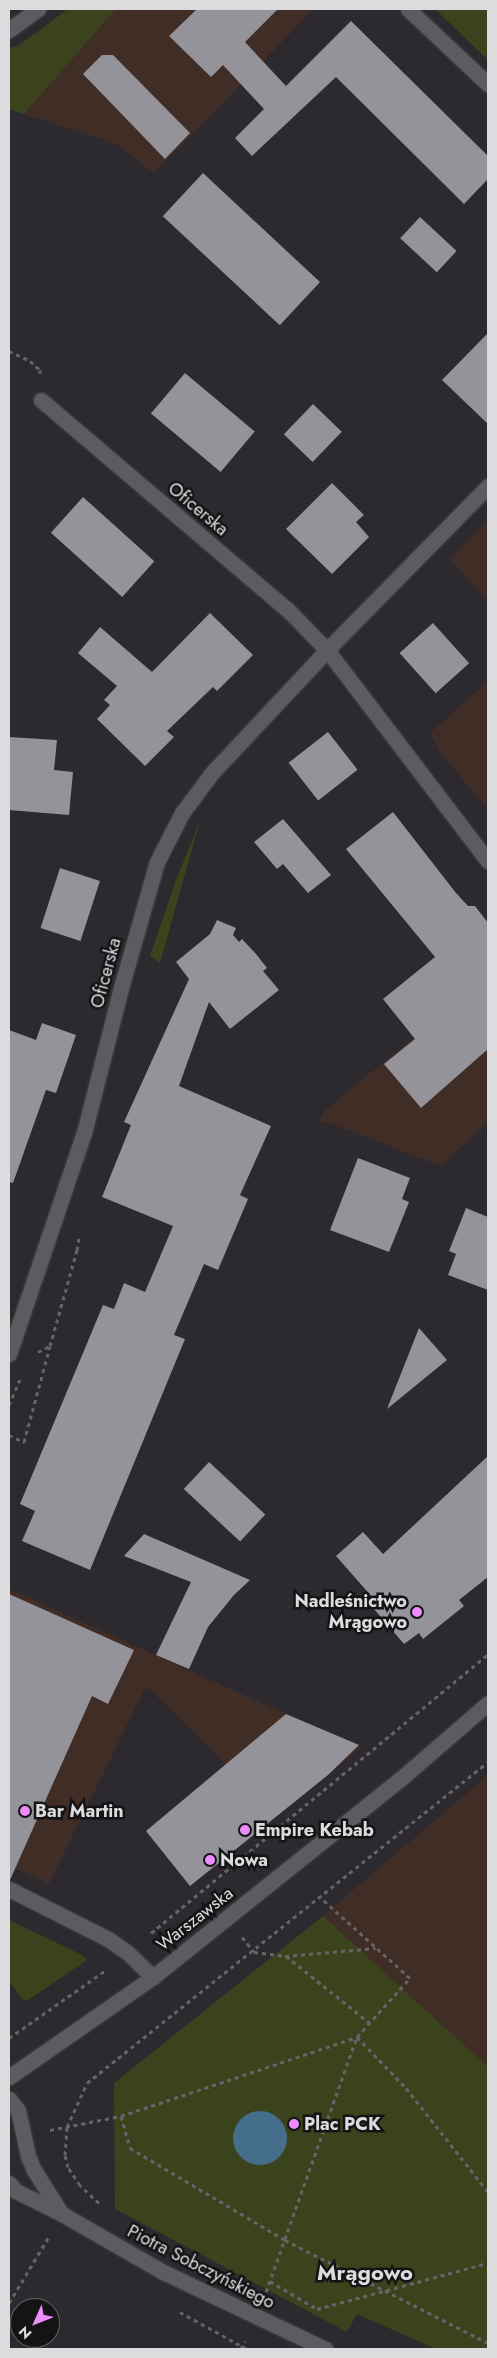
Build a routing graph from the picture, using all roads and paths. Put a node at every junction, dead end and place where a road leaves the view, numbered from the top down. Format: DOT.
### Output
graph roads {
  1 [pos="38,9"];
  2 [pos="408,9"];
  3 [pos="9,30"];
  4 [pos="488,84"];
  5 [pos="9,351"];
  6 [pos="41,400"];
  7 [pos="488,486"];
  8 [pos="327,650"];
  9 [pos="488,860"];
  10 [pos="79,1235"];
  11 [pos="50,1346"];
  12 [pos="36,1353"];
  13 [pos="9,1354"];
  14 [pos="22,1373"];
  15 [pos="9,1405"];
  16 [pos="9,1436"];
  17 [pos="488,1654"];
  18 [pos="488,1703"];
  19 [pos="488,1762"];
  20 [pos="9,1889"];
  21 [pos="320,1898"];
  22 [pos="151,1933"];
  23 [pos="242,1937"];
  24 [pos="376,1948"];
  25 [pos="254,1952"];
  26 [pos="286,1956"];
  27 [pos="108,1969"];
  28 [pos="153,1977"];
  29 [pos="370,2023"];
  30 [pos="357,2037"];
  31 [pos="9,2038"];
  32 [pos="9,2077"];
  33 [pos="9,2099"];
  34 [pos="121,2116"];
  35 [pos="67,2127"];
  36 [pos="49,2130"];
  37 [pos="9,2183"];
  38 [pos="488,2192"];
  39 [pos="100,2204"];
  40 [pos="62,2214"];
  41 [pos="48,2238"];
  42 [pos="285,2240"];
  43 [pos="488,2263"];
  44 [pos="270,2281"];
  45 [pos="383,2290"];
  46 [pos="264,2297"];
  47 [pos="9,2303"];
  48 [pos="247,2338"];
  49 [pos="488,2343"];
  50 [pos="241,2349"];
  51 [pos="325,2349"];
  1 -- 3 [label="street"];
  2 -- 4 [label="street"];
  5 -- 6 [label="path"];
  6 -- 8 [label="street, Oficerska"];
  7 -- 8 [label="street, Oficerska"];
  8 -- 9 [label="street, Oficerska"];
  8 -- 13 [label="street, Oficerska"];
  10 -- 11 [label="path"];
  11 -- 12 [label="path"];
  11 -- 16 [label="path"];
  14 -- 15 [label="path"];
  17 -- 22 [label="path"];
  18 -- 28 [label="street, Warszawska"];
  19 -- 21 [label="path"];
  20 -- 28 [label="street"];
  21 -- 24 [label="path"];
  21 -- 25 [label="path"];
  23 -- 25 [label="path"];
  24 -- 26 [label="path"];
  24 -- 29 [label="path"];
  25 -- 26 [label="path"];
  25 -- 35 [label="path"];
  26 -- 29 [label="path"];
  27 -- 31 [label="path"];
  28 -- 32 [label="street, Warszawska"];
  29 -- 30 [label="path"];
  30 -- 34 [label="path"];
  30 -- 38 [label="path"];
  30 -- 42 [label="path"];
  33 -- 40 [label="street, Piotra Sobczyńskiego"];
  34 -- 35 [label="path"];
  34 -- 42 [label="path"];
  35 -- 36 [label="path"];
  35 -- 39 [label="path"];
  37 -- 40 [label="street, Piotra Sobczyńskiego"];
  40 -- 51 [label="street, Piotra Sobczyńskiego"];
  41 -- 47 [label="path"];
  42 -- 44 [label="path"];
  42 -- 45 [label="path"];
  43 -- 45 [label="path"];
  44 -- 45 [label="path"];
  44 -- 46 [label="path"];
  45 -- 49 [label="path"];
  48 -- 50 [label="path"];
}
